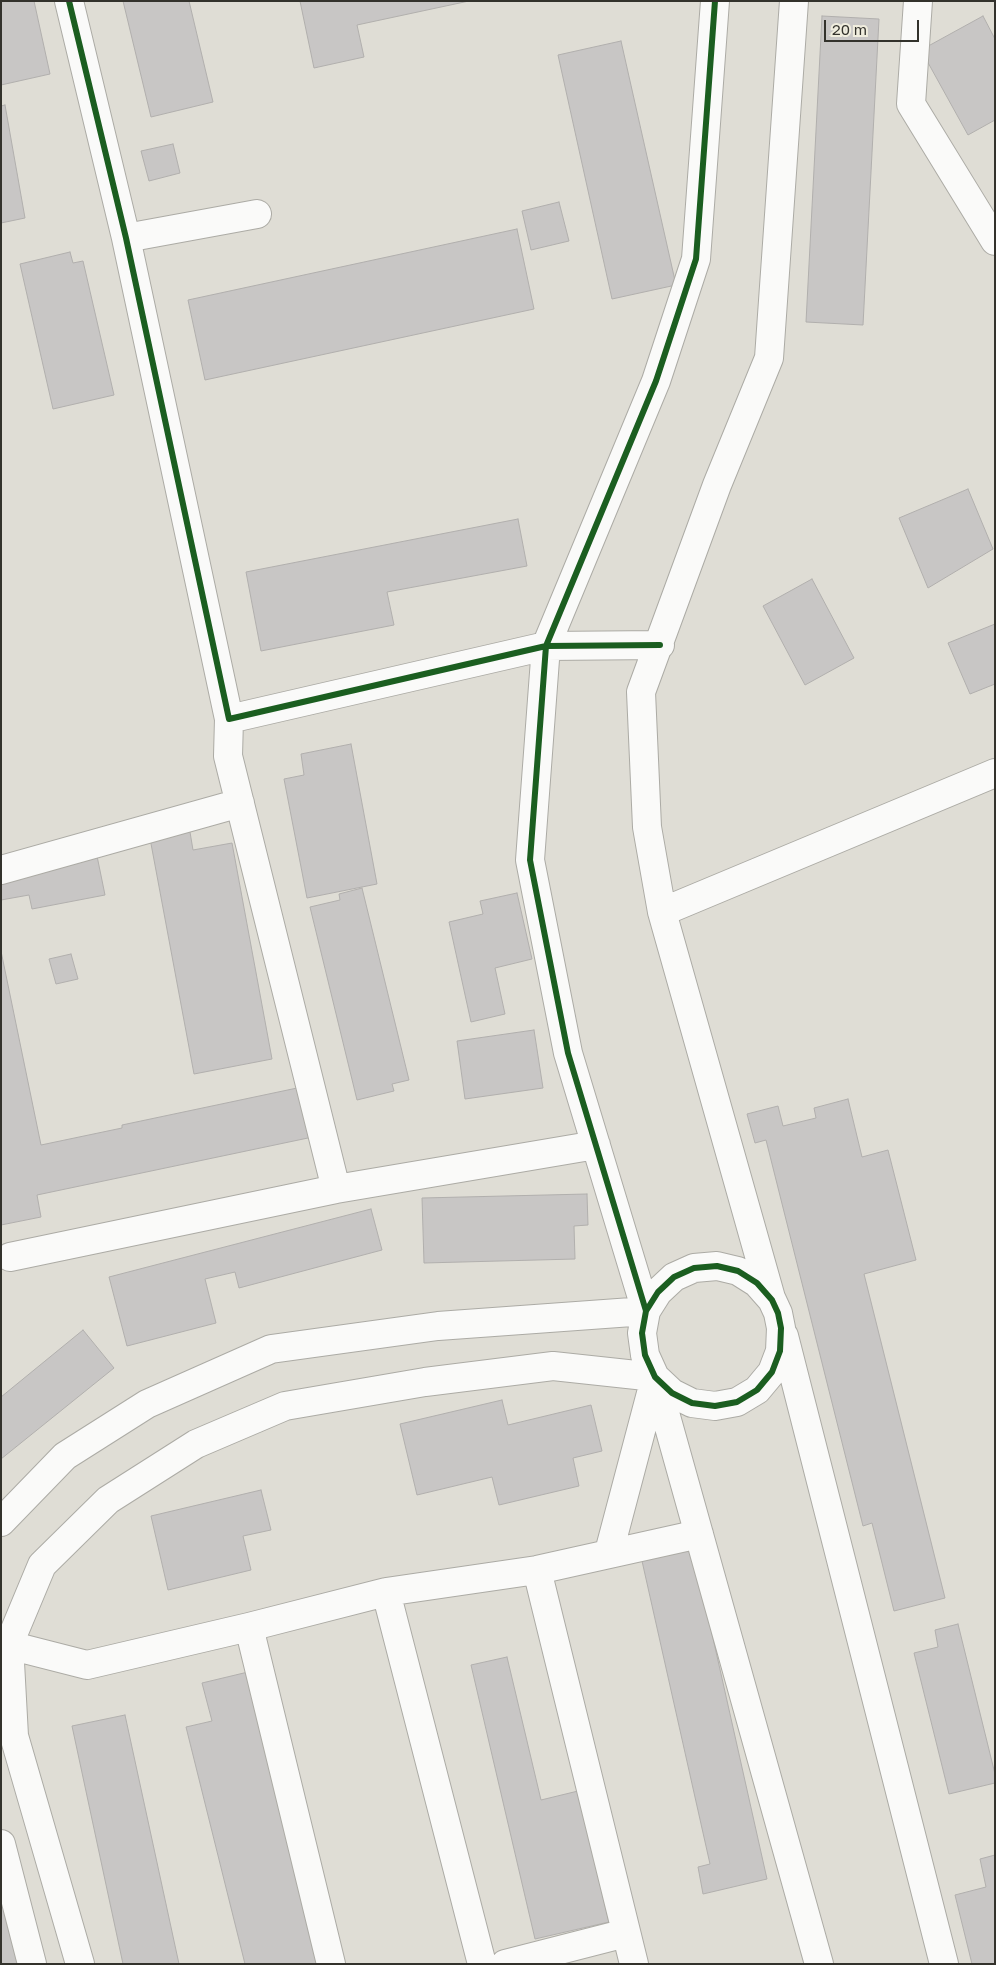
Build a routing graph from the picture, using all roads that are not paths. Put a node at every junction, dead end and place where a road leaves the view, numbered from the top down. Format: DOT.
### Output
graph roads {
  1 [pos="69,1"];
  2 [pos="715,1"];
  3 [pos="794,1"];
  4 [pos="918,1"];
  5 [pos="258,214"];
  6 [pos="126,238"];
  7 [pos="995,241"];
  8 [pos="546,646"];
  9 [pos="660,646"];
  10 [pos="229,719"];
  11 [pos="995,773"];
  12 [pos="240,803"];
  13 [pos="1,870"];
  14 [pos="662,912"];
  15 [pos="596,1145"];
  16 [pos="336,1189"];
  17 [pos="10,1257"];
  18 [pos="772,1300"];
  19 [pos="646,1311"];
  20 [pos="782,1328"];
  21 [pos="655,1377"];
  22 [pos="1,1522"];
  23 [pos="699,1534"];
  24 [pos="609,1552"];
  25 [pos="537,1570"];
  26 [pos="386,1592"];
  27 [pos="249,1627"];
  28 [pos="5,1644"];
  29 [pos="1,1844"];
  30 [pos="626,1932"];
  31 [pos="32,1964"];
  32 [pos="80,1964"];
  33 [pos="332,1964"];
  34 [pos="482,1964"];
  35 [pos="505,1964"];
  36 [pos="634,1964"];
  37 [pos="819,1964"];
  38 [pos="944,1964"];
  1 -- 6 [label="street"];
  2 -- 8 [label="street"];
  3 -- 9 [label="street"];
  4 -- 7 [label="street"];
  5 -- 6 [label="street"];
  6 -- 10 [label="street"];
  8 -- 9 [label="street"];
  8 -- 10 [label="street"];
  8 -- 15 [label="street"];
  9 -- 14 [label="street"];
  10 -- 12 [label="street"];
  11 -- 14 [label="street"];
  12 -- 13 [label="street"];
  12 -- 16 [label="street"];
  14 -- 18 [label="street"];
  15 -- 16 [label="street"];
  15 -- 19 [label="street"];
  16 -- 17 [label="street"];
  18 -- 19 [label="street"];
  18 -- 20 [label="street"];
  19 -- 21 [label="street"];
  19 -- 22 [label="street"];
  20 -- 21 [label="street"];
  20 -- 38 [label="street"];
  21 -- 23 [label="street"];
  21 -- 24 [label="street"];
  21 -- 28 [label="street"];
  23 -- 24 [label="street"];
  23 -- 37 [label="street"];
  24 -- 25 [label="street"];
  25 -- 26 [label="street"];
  25 -- 30 [label="street"];
  26 -- 27 [label="street"];
  26 -- 34 [label="street"];
  27 -- 28 [label="street"];
  27 -- 33 [label="street"];
  28 -- 32 [label="street"];
  29 -- 31 [label="street"];
  30 -- 35 [label="street"];
  30 -- 36 [label="street"];
}
